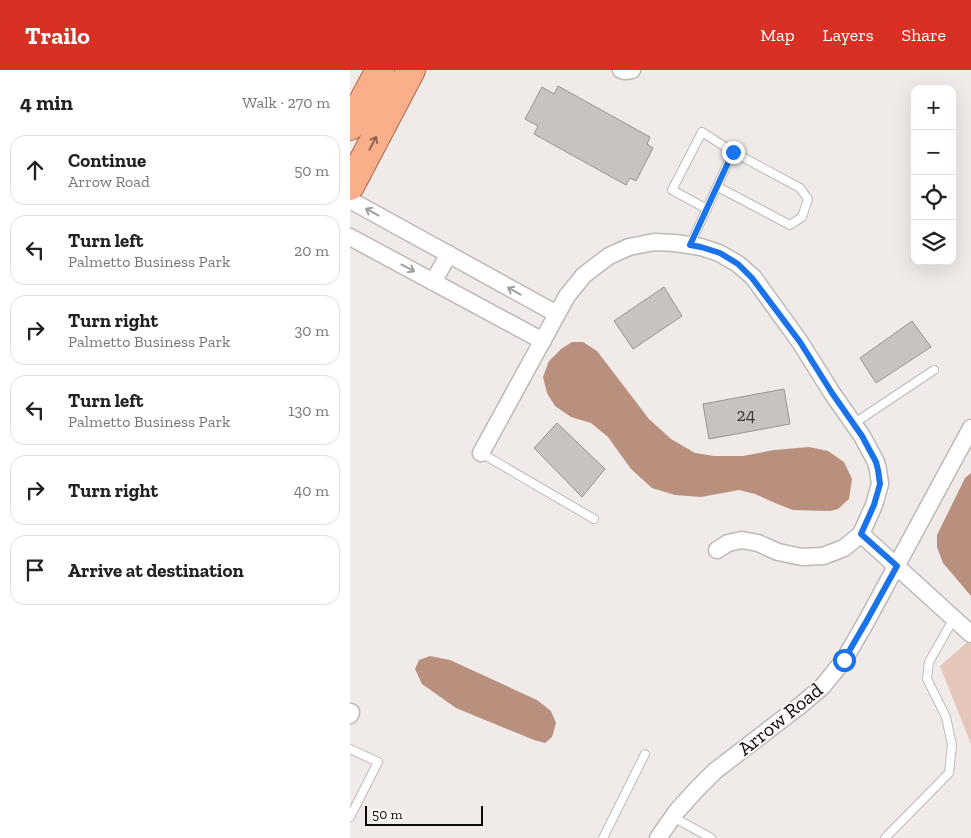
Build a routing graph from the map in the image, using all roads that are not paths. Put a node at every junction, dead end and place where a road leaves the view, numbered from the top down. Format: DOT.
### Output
graph roads {
  1 [pos="380,70"];
  2 [pos="411,70"];
  3 [pos="621,70"];
  4 [pos="632,70"];
  5 [pos="350,126"];
  6 [pos="733,152"];
  7 [pos="350,186"];
  8 [pos="718,187"];
  9 [pos="350,200"];
  10 [pos="706,209"];
  11 [pos="350,237"];
  12 [pos="690,245"];
  13 [pos="449,254"];
  14 [pos="433,282"];
  15 [pos="557,314"];
  16 [pos="543,341"];
  17 [pos="934,370"];
  18 [pos="853,424"];
  19 [pos="971,428"];
  20 [pos="481,453"];
  21 [pos="594,519"];
  22 [pos="861,534"];
  23 [pos="717,550"];
  24 [pos="897,566"];
  25 [pos="954,618"];
  26 [pos="971,634"];
  27 [pos="350,749"];
  28 [pos="645,754"];
  29 [pos="350,817"];
  30 [pos="673,817"];
  31 [pos="604,836"];
  32 [pos="613,838"];
  33 [pos="658,838"];
  34 [pos="711,838"];
  35 [pos="885,838"];
  1 -- 5 [label="highway"];
  7 -- 2 [label="highway, one-way"];
  3 -- 4 [label="street"];
  6 -- 8 [label="lane"];
  6 -- 8 [label="lane"];
  6 -- 10 [label="lane"];
  8 -- 10 [label="lane"];
  13 -- 9 [label="street, one-way"];
  10 -- 12 [label="lane"];
  11 -- 14 [label="street, one-way"];
  12 -- 15 [label="street"];
  12 -- 18 [label="street"];
  13 -- 14 [label="street"];
  15 -- 13 [label="street, one-way"];
  14 -- 16 [label="street"];
  15 -- 16 [label="street"];
  16 -- 20 [label="street"];
  17 -- 18 [label="lane"];
  18 -- 22 [label="street"];
  19 -- 24 [label="street, Arrow Road"];
  20 -- 21 [label="lane"];
  22 -- 23 [label="street"];
  22 -- 24 [label="street"];
  24 -- 25 [label="street"];
  24 -- 30 [label="street, Arrow Road"];
  25 -- 26 [label="street"];
  25 -- 35 [label="lane"];
  27 -- 29 [label="lane"];
  28 -- 31 [label="lane"];
  30 -- 33 [label="street, Arrow Road"];
  30 -- 34 [label="lane"];
  31 -- 32 [label="lane"];
}
